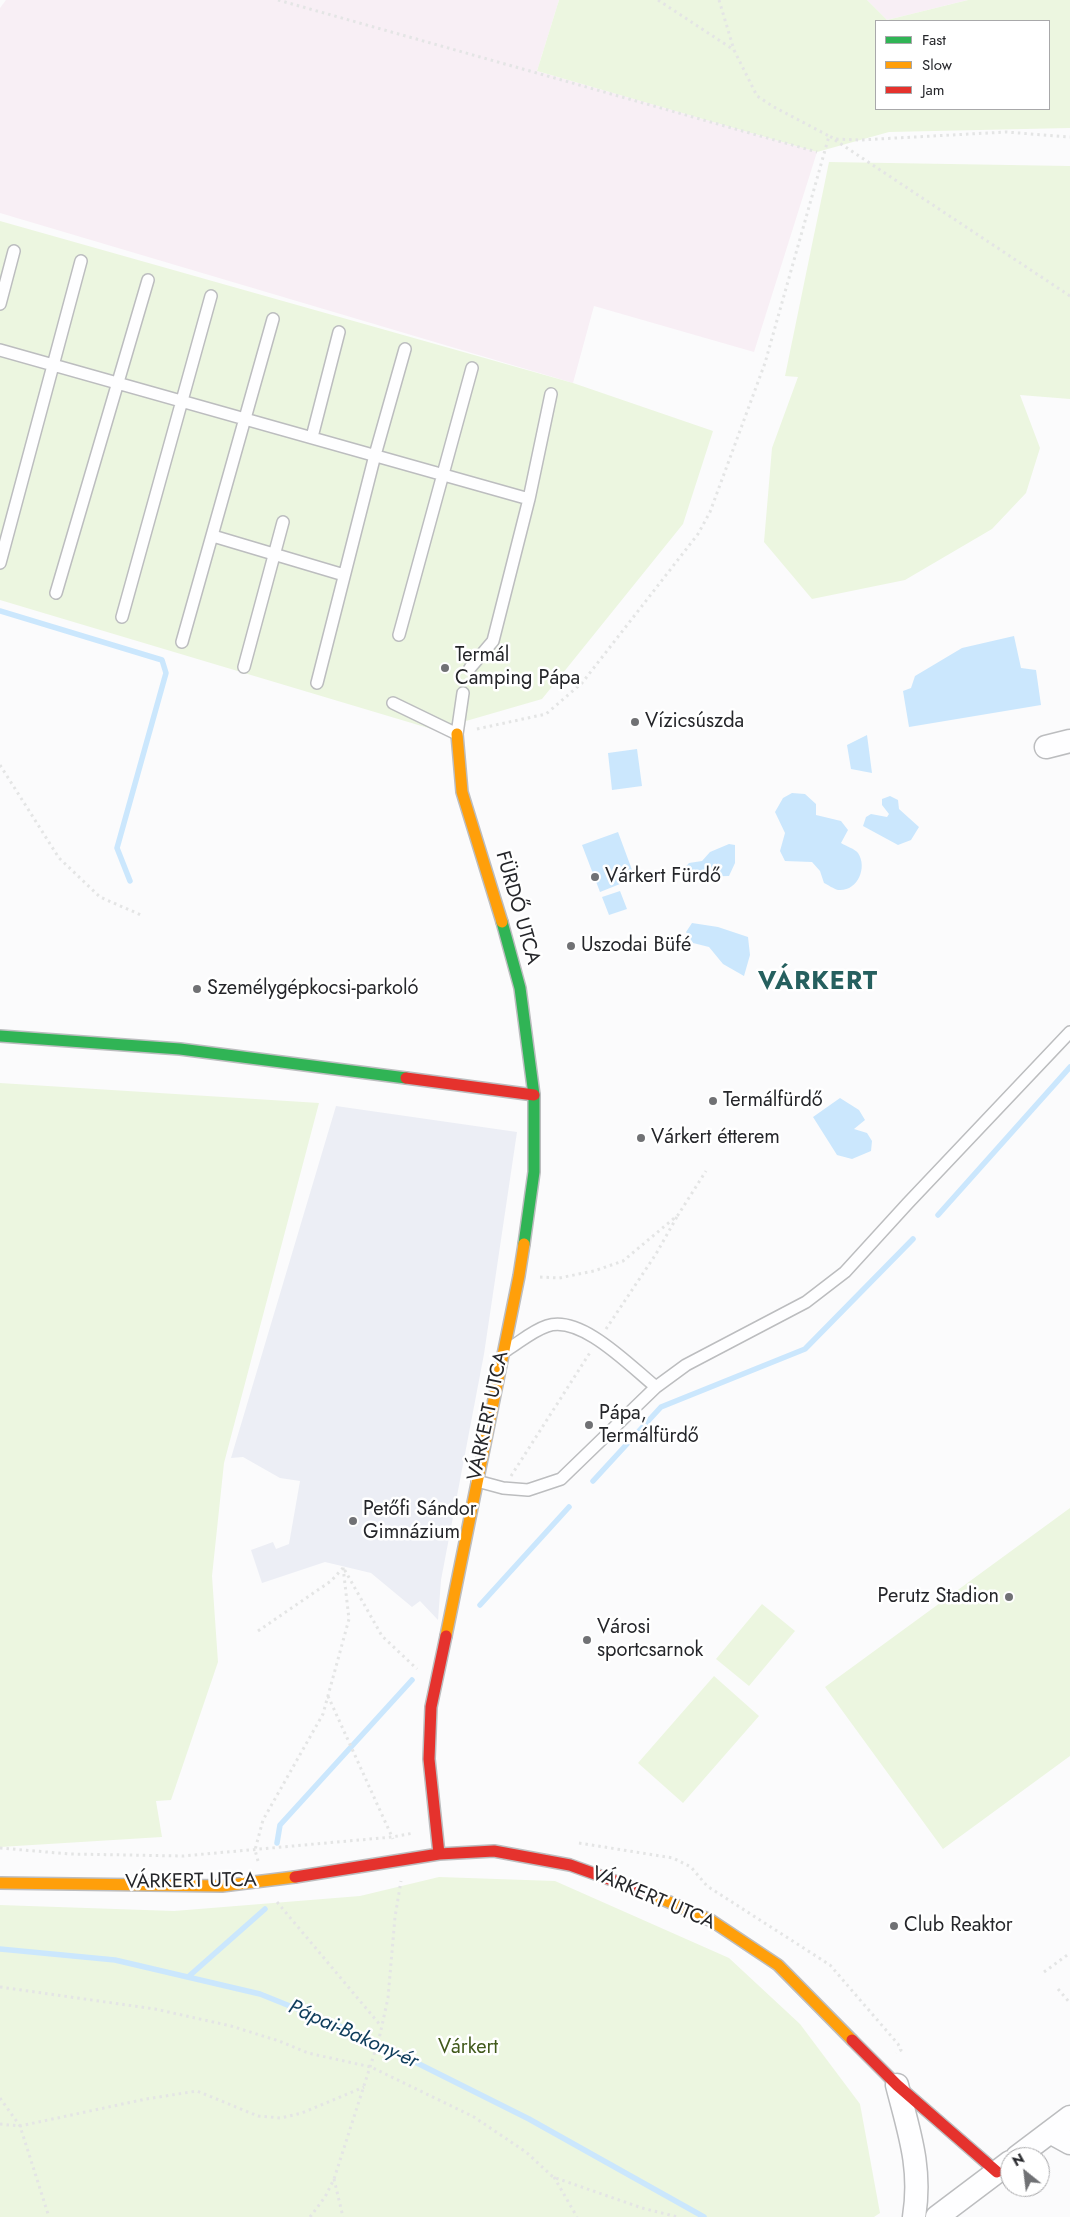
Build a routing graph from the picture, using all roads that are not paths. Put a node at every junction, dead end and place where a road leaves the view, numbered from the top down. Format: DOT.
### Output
graph roads {
  1 [pos="14,251"];
  2 [pos="81,261"];
  3 [pos="148,280"];
  4 [pos="212,296"];
  5 [pos="0,304"];
  6 [pos="273,319"];
  7 [pos="339,332"];
  8 [pos="405,349"];
  9 [pos="0,350"];
  10 [pos="52,364"];
  11 [pos="472,368"];
  12 [pos="118,383"];
  13 [pos="551,394"];
  14 [pos="183,401"];
  15 [pos="246,419"];
  16 [pos="312,437"];
  17 [pos="375,455"];
  18 [pos="443,474"];
  19 [pos="528,498"];
  20 [pos="283,522"];
  21 [pos="213,536"];
  22 [pos="274,554"];
  23 [pos="0,563"];
  24 [pos="344,575"];
  25 [pos="56,593"];
  26 [pos="122,617"];
  27 [pos="399,635"];
  28 [pos="182,642"];
  29 [pos="244,667"];
  30 [pos="470,668"];
  31 [pos="317,683"];
  32 [pos="463,692"];
  33 [pos="393,703"];
  34 [pos="457,734"];
  35 [pos="1070,741"];
  36 [pos="1046,747"];
  37 [pos="1070,1032"];
  38 [pos="0,1036"];
  39 [pos="534,1095"];
  40 [pos="502,1354"];
  41 [pos="656,1387"];
  42 [pos="476,1481"];
  43 [pos="439,1854"];
  44 [pos="0,1882"];
  45 [pos="897,2085"];
  46 [pos="1070,2117"];
  47 [pos="1050,2132"];
  48 [pos="1070,2143"];
  49 [pos="1030,2147"];
  50 [pos="1000,2165"];
  51 [pos="1000,2169"];
  52 [pos="914,2217"];
  53 [pos="937,2217"];
  1 -- 5 [label="lane"];
  2 -- 10 [label="lane"];
  3 -- 12 [label="lane"];
  4 -- 14 [label="lane"];
  6 -- 15 [label="lane"];
  7 -- 16 [label="lane"];
  8 -- 17 [label="lane"];
  9 -- 10 [label="lane"];
  10 -- 12 [label="lane"];
  10 -- 23 [label="lane"];
  11 -- 18 [label="lane"];
  12 -- 14 [label="lane"];
  12 -- 25 [label="lane"];
  13 -- 19 [label="lane"];
  14 -- 15 [label="lane"];
  14 -- 26 [label="lane"];
  15 -- 16 [label="lane"];
  15 -- 21 [label="lane"];
  16 -- 17 [label="lane"];
  17 -- 18 [label="lane"];
  17 -- 24 [label="lane"];
  18 -- 19 [label="lane"];
  18 -- 27 [label="lane"];
  19 -- 30 [label="lane"];
  20 -- 22 [label="lane"];
  21 -- 22 [label="lane"];
  21 -- 28 [label="lane"];
  22 -- 24 [label="lane"];
  22 -- 29 [label="lane"];
  24 -- 31 [label="lane"];
  32 -- 34 [label="lane"];
  33 -- 34 [label="lane"];
  34 -- 39 [label="street, FÜRDŐ UTCA"];
  35 -- 36 [label="street"];
  37 -- 41 [label="lane"];
  38 -- 39 [label="street"];
  39 -- 40 [label="street, VÁRKERT UTCA"];
  40 -- 41 [label="lane"];
  40 -- 42 [label="street, VÁRKERT UTCA"];
  41 -- 42 [label="lane"];
  42 -- 43 [label="street, VÁRKERT UTCA"];
  43 -- 44 [label="street, VÁRKERT UTCA"];
  43 -- 45 [label="street, VÁRKERT UTCA"];
  45 -- 50 [label="street, VÁRKERT UTCA"];
  45 -- 52 [label="street"];
  46 -- 47 [label="street"];
  47 -- 48 [label="street"];
  47 -- 49 [label="street"];
  51 -- 53 [label="street"];
}
